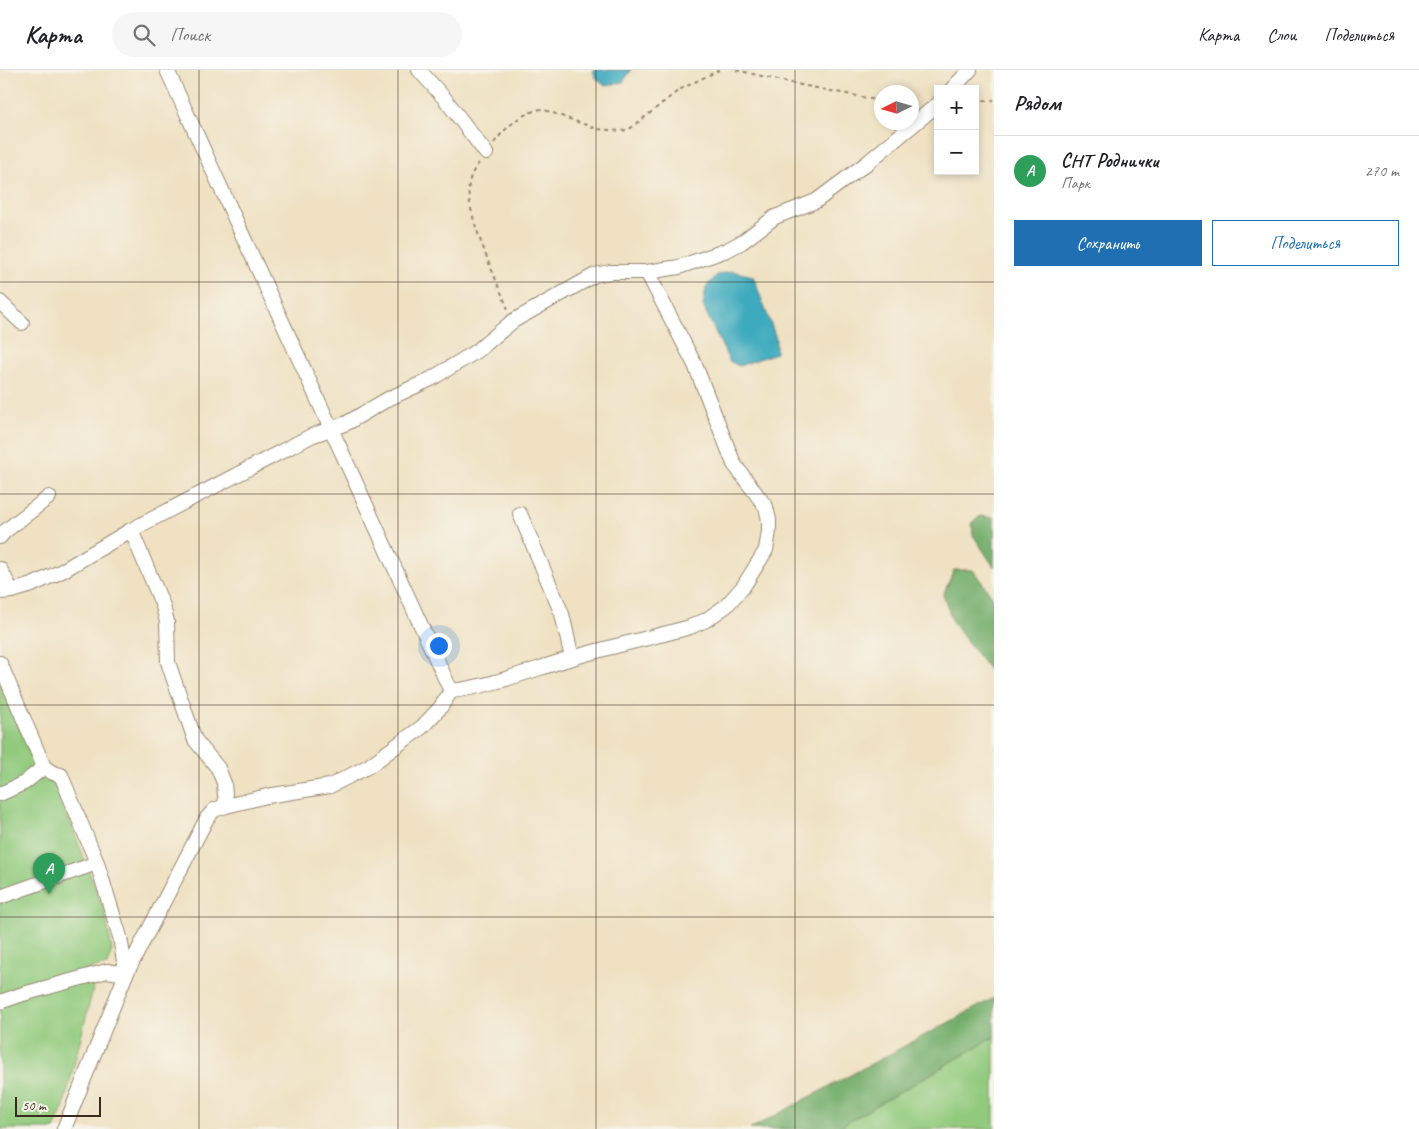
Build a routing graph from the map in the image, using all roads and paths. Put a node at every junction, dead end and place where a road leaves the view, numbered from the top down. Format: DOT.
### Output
graph roads {
  1 [pos="167,70"];
  2 [pos="419,70"];
  3 [pos="719,70"];
  4 [pos="736,70"];
  5 [pos="970,70"];
  6 [pos="956,85"];
  7 [pos="874,99"];
  8 [pos="994,100"];
  9 [pos="979,101"];
  10 [pos="934,107"];
  11 [pos="486,153"];
  12 [pos="647,272"];
  13 [pos="0,302"];
  14 [pos="513,321"];
  15 [pos="22,323"];
  16 [pos="330,428"];
  17 [pos="49,497"];
  18 [pos="520,514"];
  19 [pos="131,530"];
  20 [pos="0,537"];
  21 [pos="0,569"];
  22 [pos="6,591"];
  23 [pos="572,658"];
  24 [pos="0,663"];
  25 [pos="5,686"];
  26 [pos="451,691"];
  27 [pos="44,767"];
  28 [pos="0,794"];
  29 [pos="226,806"];
  30 [pos="97,863"];
  31 [pos="0,897"];
  32 [pos="126,974"];
  33 [pos="0,1002"];
  34 [pos="64,1129"];
  1 -- 16 [label="street"];
  2 -- 11 [label="street"];
  3 -- 11 [label="path"];
  4 -- 7 [label="path"];
  5 -- 6 [label="street"];
  8 -- 9 [label="path"];
  10 -- 12 [label="street"];
  11 -- 14 [label="path"];
  12 -- 14 [label="street"];
  12 -- 23 [label="street"];
  13 -- 15 [label="street"];
  14 -- 16 [label="street"];
  16 -- 19 [label="street"];
  16 -- 26 [label="street"];
  17 -- 20 [label="street"];
  18 -- 23 [label="street"];
  19 -- 22 [label="street"];
  19 -- 29 [label="street"];
  21 -- 22 [label="street"];
  23 -- 26 [label="street"];
  24 -- 25 [label="street"];
  25 -- 27 [label="street"];
  26 -- 29 [label="street"];
  27 -- 28 [label="street"];
  27 -- 30 [label="street"];
  29 -- 32 [label="street"];
  30 -- 31 [label="street"];
  30 -- 32 [label="street"];
  32 -- 33 [label="street"];
  32 -- 34 [label="street"];
}
